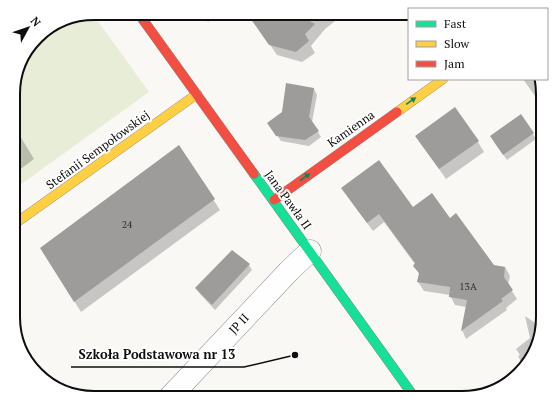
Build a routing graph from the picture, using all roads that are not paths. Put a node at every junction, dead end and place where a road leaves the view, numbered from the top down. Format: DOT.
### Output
graph roads {
  1 [pos="143,20"];
  2 [pos="442,80"];
  3 [pos="197,94"];
  4 [pos="274,200"];
  5 [pos="20,221"];
  6 [pos="310,251"];
  7 [pos="176,391"];
  8 [pos="410,391"];
  1 -- 3 [label="street, Jana Pawła II"];
  4 -- 2 [label="street, Kamienna, one-way"];
  3 -- 4 [label="street, Jana Pawła II"];
  3 -- 5 [label="street, Stefanii Sempołowskiej"];
  4 -- 6 [label="street, Jana Pawła II"];
  6 -- 7 [label="street, JP II"];
  6 -- 8 [label="street, Jana Pawła II"];
}
